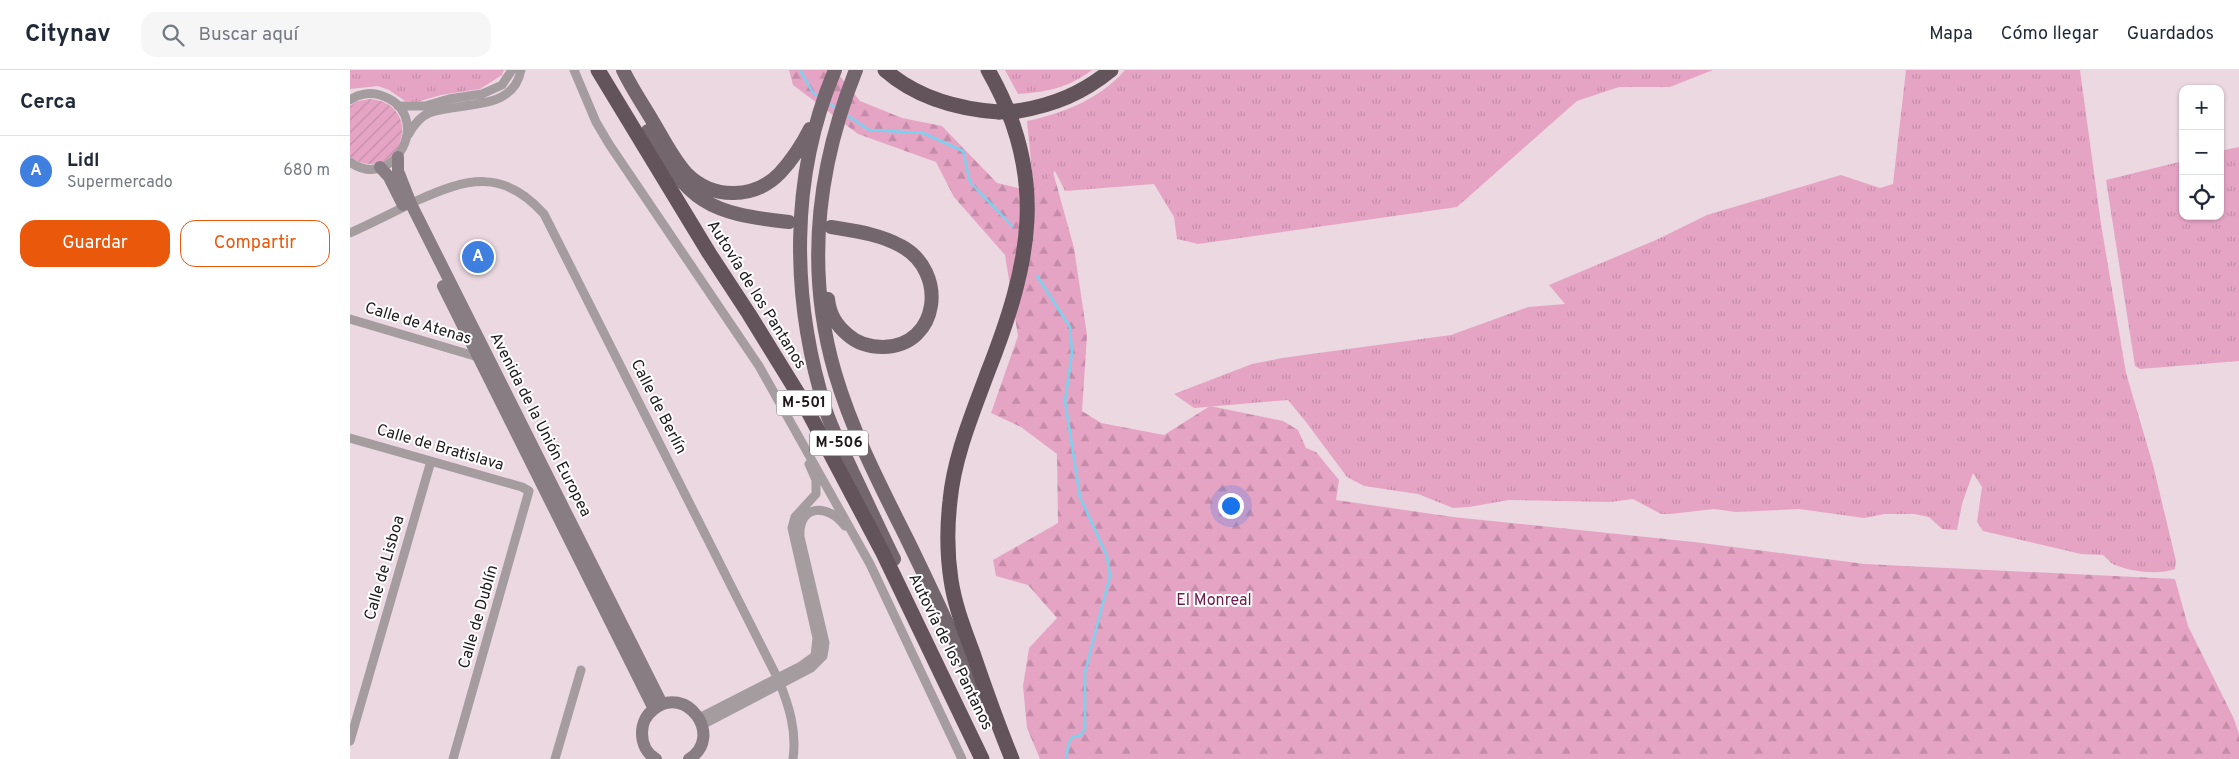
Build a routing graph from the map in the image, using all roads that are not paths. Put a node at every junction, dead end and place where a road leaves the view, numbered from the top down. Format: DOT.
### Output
graph roads {
  1 [pos="512,70"];
  2 [pos="521,70"];
  3 [pos="574,70"];
  4 [pos="623,70"];
  5 [pos="836,70"];
  6 [pos="856,70"];
  7 [pos="885,70"];
  8 [pos="988,70"];
  9 [pos="1111,70"];
  10 [pos="604,72"];
  11 [pos="350,100"];
  12 [pos="398,106"];
  13 [pos="818,116"];
  14 [pos="408,135"];
  15 [pos="398,157"];
  16 [pos="350,162"];
  17 [pos="380,167"];
  18 [pos="408,205"];
  19 [pos="789,222"];
  20 [pos="831,226"];
  21 [pos="350,233"];
  22 [pos="817,253"];
  23 [pos="350,319"];
  24 [pos="478,357"];
  25 [pos="784,409"];
  26 [pos="350,438"];
  27 [pos="431,461"];
  28 [pos="536,475"];
  29 [pos="526,489"];
  30 [pos="544,491"];
  31 [pos="870,564"];
  32 [pos="581,670"];
  33 [pos="778,681"];
  34 [pos="658,707"];
  35 [pos="993,714"];
  36 [pos="700,721"];
  37 [pos="350,741"];
  38 [pos="979,754"];
  39 [pos="453,759"];
  40 [pos="555,759"];
  41 [pos="656,759"];
  42 [pos="688,759"];
  43 [pos="793,759"];
  44 [pos="962,759"];
  45 [pos="1012,759"];
  1 -- 12 [label="street"];
  2 -- 14 [label="street"];
  3 -- 25 [label="street"];
  4 -- 13 [label="main road"];
  5 -- 13 [label="main road, M-506"];
  6 -- 22 [label="main road, M-506"];
  7 -- 9 [label="highway, bridge"];
  8 -- 35 [label="highway, Autovía de los Pantanos"];
  10 -- 19 [label="main road"];
  10 -- 38 [label="highway, Autovía de los Pantanos / M-501"];
  11 -- 12 [label="street"];
  12 -- 14 [label="street"];
  13 -- 38 [label="main road, M-506"];
  14 -- 15 [label="street"];
  15 -- 17 [label="street"];
  15 -- 18 [label="street, Avenida de la Unión Europea"];
  16 -- 17 [label="street"];
  17 -- 18 [label="street, Avenida de la Unión Europea"];
  18 -- 21 [label="street, Calle de Berlín"];
  18 -- 24 [label="street, Avenida de la Unión Europea"];
  18 -- 33 [label="street, Calle de Berlín"];
  18 -- 34 [label="street, Avenida de la Unión Europea"];
  20 -- 22 [label="main road"];
  22 -- 35 [label="main road, M-506"];
  23 -- 24 [label="street, Calle de Atenas"];
  24 -- 28 [label="street, Avenida de la Unión Europea"];
  25 -- 31 [label="street"];
  25 -- 33 [label="street"];
  26 -- 27 [label="street, Calle de Bratislava"];
  27 -- 29 [label="street, Calle de Bratislava"];
  27 -- 37 [label="street, Calle de Lisboa"];
  28 -- 29 [label="street, Calle de Dublín"];
  28 -- 30 [label="street, Avenida de la Unión Europea"];
  29 -- 30 [label="street, Calle de Bratislava"];
  29 -- 39 [label="street, Calle de Dublín"];
  30 -- 34 [label="street, Avenida de la Unión Europea"];
  31 -- 33 [label="street"];
  31 -- 44 [label="street"];
  32 -- 40 [label="street"];
  33 -- 36 [label="street"];
  33 -- 43 [label="street, Calle de Berlín"];
  34 -- 36 [label="street"];
  34 -- 41 [label="street"];
  35 -- 45 [label="highway, Autovía de los Pantanos"];
  36 -- 42 [label="street"];
}
